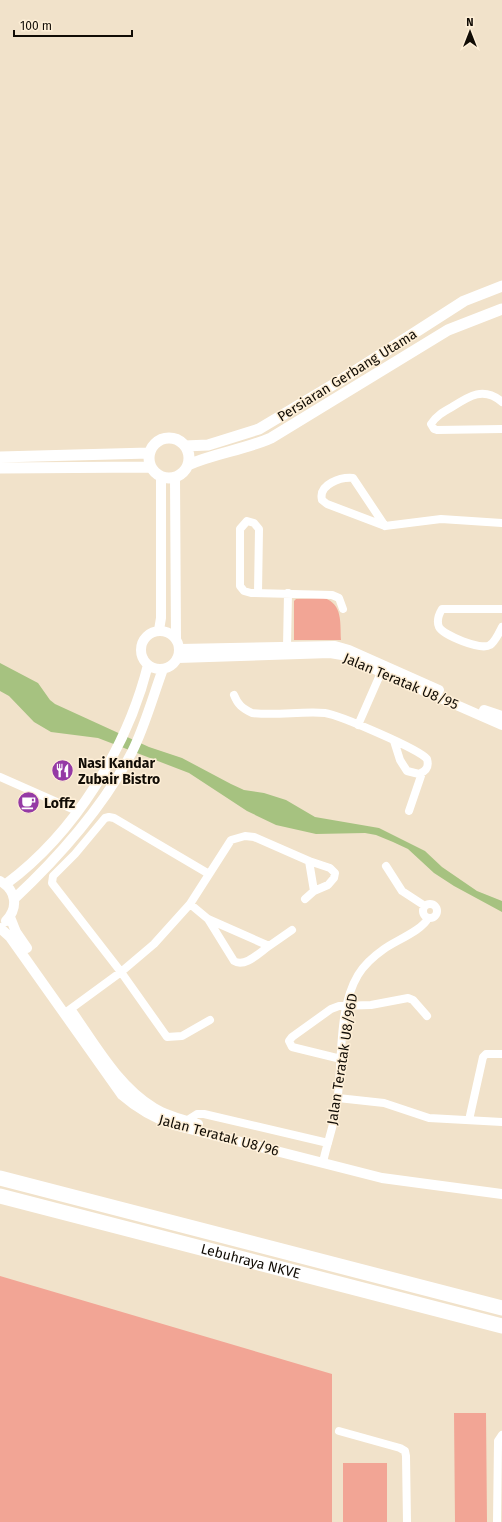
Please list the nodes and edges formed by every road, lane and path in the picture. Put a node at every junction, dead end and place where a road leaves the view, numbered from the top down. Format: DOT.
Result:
graph roads {
  1 [pos="502,286"];
  2 [pos="502,309"];
  3 [pos="502,402"];
  4 [pos="502,429"];
  5 [pos="185,446"];
  6 [pos="149,453"];
  7 [pos="0,457"];
  8 [pos="188,464"];
  9 [pos="150,467"];
  10 [pos="0,468"];
  11 [pos="161,476"];
  12 [pos="175,477"];
  13 [pos="502,522"];
  14 [pos="385,526"];
  15 [pos="258,593"];
  16 [pos="288,593"];
  17 [pos="343,609"];
  18 [pos="502,609"];
  19 [pos="502,627"];
  20 [pos="159,630"];
  21 [pos="176,639"];
  22 [pos="287,646"];
  23 [pos="179,654"];
  24 [pos="148,665"];
  25 [pos="163,669"];
  26 [pos="383,669"];
  27 [pos="234,695"];
  28 [pos="502,716"];
  29 [pos="358,725"];
  30 [pos="502,725"];
  31 [pos="394,741"];
  32 [pos="422,773"];
  33 [pos="0,776"];
  34 [pos="77,811"];
  35 [pos="409,811"];
  36 [pos="309,861"];
  37 [pos="386,866"];
  38 [pos="209,874"];
  39 [pos="3,883"];
  40 [pos="314,891"];
  41 [pos="14,899"];
  42 [pos="305,899"];
  43 [pos="190,904"];
  44 [pos="426,906"];
  45 [pos="10,917"];
  46 [pos="428,918"];
  47 [pos="208,919"];
  48 [pos="0,924"];
  49 [pos="0,928"];
  50 [pos="292,930"];
  51 [pos="269,946"];
  52 [pos="121,972"];
  53 [pos="347,1006"];
  54 [pos="67,1011"];
  55 [pos="427,1016"];
  56 [pos="210,1020"];
  57 [pos="502,1054"];
  58 [pos="342,1059"];
  59 [pos="338,1098"];
  60 [pos="469,1120"];
  61 [pos="186,1121"];
  62 [pos="502,1122"];
  63 [pos="328,1143"];
  64 [pos="324,1159"];
  65 [pos="0,1178"];
  66 [pos="502,1188"];
  67 [pos="502,1194"];
  68 [pos="0,1196"];
  69 [pos="502,1308"];
  70 [pos="502,1326"];
  71 [pos="339,1431"];
  72 [pos="502,1435"];
  73 [pos="407,1522"];
  74 [pos="497,1522"];
  1 -- 5 [label="main road, Persiaran Gerbang Utama"];
  2 -- 8 [label="main road, Persiaran Gerbang Utama"];
  3 -- 4 [label="street"];
  5 -- 6 [label="main road, Persiaran Gerbang Utama"];
  5 -- 8 [label="main road"];
  6 -- 7 [label="main road"];
  6 -- 9 [label="main road"];
  8 -- 12 [label="main road, Persiaran Gerbang Utama"];
  9 -- 10 [label="main road"];
  9 -- 11 [label="main road"];
  11 -- 12 [label="main road"];
  11 -- 20 [label="street"];
  12 -- 21 [label="street"];
  13 -- 14 [label="street"];
  14 -- 14 [label="street"];
  15 -- 15 [label="street"];
  15 -- 16 [label="street"];
  16 -- 17 [label="street"];
  16 -- 22 [label="street"];
  18 -- 19 [label="street"];
  20 -- 21 [label="street"];
  20 -- 24 [label="street"];
  21 -- 23 [label="street"];
  22 -- 23 [label="street, Jalan Teratak U8/95"];
  22 -- 26 [label="street, Jalan Teratak U8/95"];
  23 -- 25 [label="street"];
  23 -- 26 [label="street, Jalan Teratak U8/95"];
  24 -- 25 [label="street"];
  24 -- 34 [label="street"];
  25 -- 41 [label="street"];
  26 -- 28 [label="street, Jalan Teratak U8/95"];
  26 -- 29 [label="street"];
  26 -- 30 [label="street, Jalan Teratak U8/95"];
  27 -- 29 [label="street"];
  29 -- 31 [label="street"];
  31 -- 32 [label="street"];
  31 -- 32 [label="street"];
  32 -- 35 [label="street"];
  33 -- 34 [label="street"];
  34 -- 39 [label="street"];
  36 -- 38 [label="street"];
  36 -- 40 [label="street"];
  36 -- 40 [label="street"];
  37 -- 44 [label="street"];
  38 -- 43 [label="street"];
  38 -- 52 [label="street"];
  39 -- 41 [label="street"];
  40 -- 42 [label="street"];
  41 -- 45 [label="street"];
  43 -- 47 [label="street"];
  43 -- 52 [label="street"];
  44 -- 46 [label="street"];
  44 -- 46 [label="street"];
  45 -- 48 [label="street"];
  45 -- 54 [label="street, Jalan Teratak U8/96"];
  46 -- 53 [label="street, Jalan Teratak U8/96D"];
  47 -- 51 [label="street"];
  47 -- 51 [label="street"];
  49 -- 54 [label="street, Jalan Teratak U8/96"];
  50 -- 51 [label="street"];
  52 -- 54 [label="street"];
  52 -- 56 [label="street"];
  53 -- 55 [label="street"];
  53 -- 58 [label="street, Jalan Teratak U8/96D"];
  53 -- 58 [label="street"];
  54 -- 61 [label="street, Jalan Teratak U8/96"];
  54 -- 64 [label="street, Jalan Teratak U8/96"];
  57 -- 60 [label="street"];
  58 -- 59 [label="street, Jalan Teratak U8/96D"];
  59 -- 60 [label="street"];
  59 -- 63 [label="street, Jalan Teratak U8/96D"];
  60 -- 62 [label="street"];
  61 -- 63 [label="street"];
  61 -- 64 [label="street, Jalan Teratak U8/96"];
  63 -- 64 [label="street, Jalan Teratak U8/96D"];
  64 -- 66 [label="street, Jalan Teratak U8/96"];
  64 -- 67 [label="street, Jalan Teratak U8/96"];
  65 -- 69 [label="highway, Lebuhraya NKVE"];
  68 -- 70 [label="highway, Lebuhraya NKVE"];
  71 -- 73 [label="street"];
  72 -- 74 [label="street"];
}
